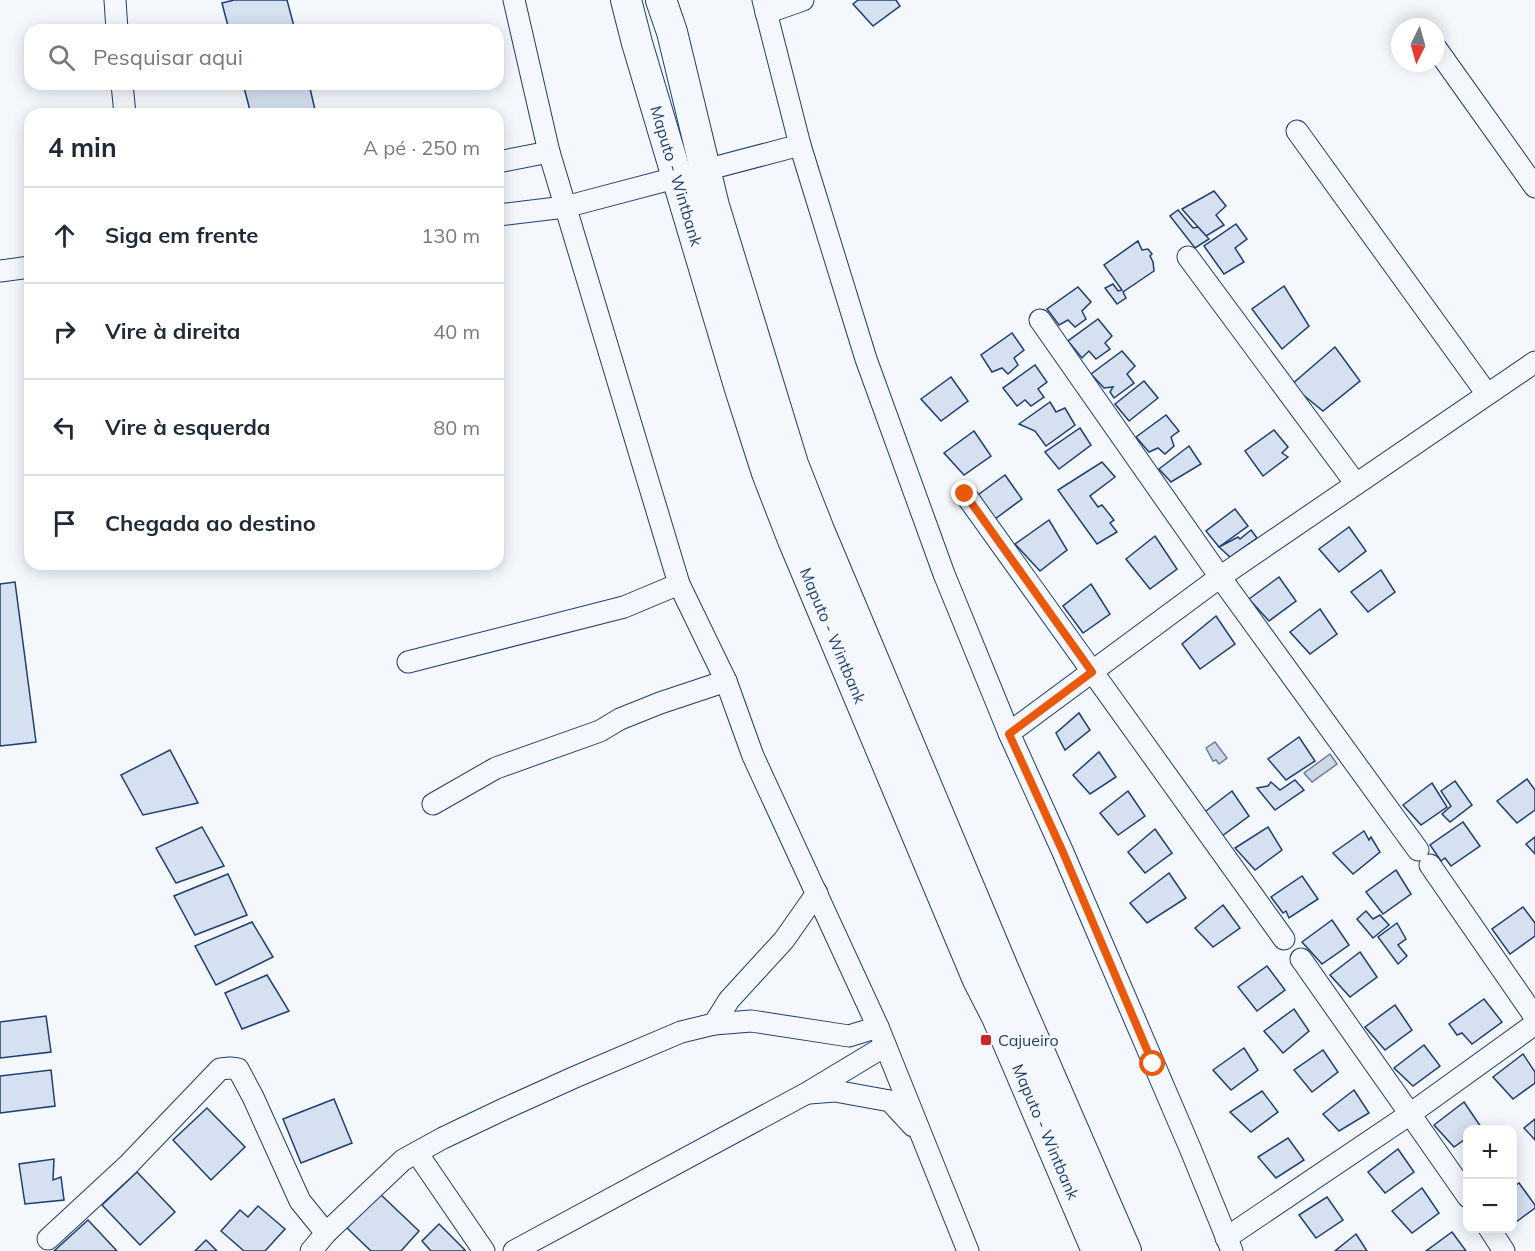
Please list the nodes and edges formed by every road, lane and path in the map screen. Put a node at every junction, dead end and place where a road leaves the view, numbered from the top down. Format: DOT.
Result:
graph roads {
  1 [pos="115,0"];
  2 [pos="514,0"];
  3 [pos="626,0"];
  4 [pos="661,0"];
  5 [pos="803,0"];
  6 [pos="764,6"];
  7 [pos="117,24"];
  8 [pos="1445,61"];
  9 [pos="123,90"];
  10 [pos="124,108"];
  11 [pos="1297,131"];
  12 [pos="800,145"];
  13 [pos="549,152"];
  14 [pos="504,161"];
  15 [pos="691,174"];
  16 [pos="1535,187"];
  17 [pos="565,207"];
  18 [pos="504,214"];
  19 [pos="1188,257"];
  20 [pos="24,268"];
  21 [pos="0,271"];
  22 [pos="1040,320"];
  23 [pos="1535,362"];
  24 [pos="1487,394"];
  25 [pos="1356,484"];
  26 [pos="965,494"];
  27 [pos="1220,577"];
  28 [pos="679,584"];
  29 [pos="408,662"];
  30 [pos="1092,672"];
  31 [pos="726,681"];
  32 [pos="1009,734"];
  33 [pos="433,804"];
  34 [pos="817,893"];
  35 [pos="1284,939"];
  36 [pos="1301,959"];
  37 [pos="1535,1017"];
  38 [pos="714,1024"];
  39 [pos="1535,1024"];
  40 [pos="881,1036"];
  41 [pos="807,1093"];
  42 [pos="1410,1114"];
  43 [pos="922,1135"];
  44 [pos="417,1153"];
  45 [pos="1463,1191"];
  46 [pos="326,1233"];
  47 [pos="1492,1233"];
  48 [pos="48,1239"];
  49 [pos="1229,1244"];
  50 [pos="311,1251"];
  51 [pos="484,1251"];
  52 [pos="514,1251"];
  53 [pos="968,1251"];
  54 [pos="1097,1251"];
  55 [pos="1126,1251"];
  56 [pos="1504,1251"];
  1 -- 7 [label="street"];
  2 -- 13 [label="street"];
  3 -- 15 [label="highway, Maputo - Wintbank"];
  4 -- 15 [label="highway, Maputo - Wintbank"];
  5 -- 6 [label="street"];
  6 -- 12 [label="street"];
  8 -- 16 [label="street"];
  9 -- 10 [label="street"];
  11 -- 24 [label="street"];
  12 -- 15 [label="street"];
  12 -- 32 [label="street"];
  13 -- 14 [label="street"];
  13 -- 17 [label="street"];
  15 -- 17 [label="street"];
  15 -- 54 [label="highway, Maputo - Wintbank"];
  15 -- 55 [label="highway, Maputo - Wintbank"];
  17 -- 18 [label="street"];
  17 -- 28 [label="street"];
  19 -- 25 [label="street"];
  20 -- 21 [label="street"];
  22 -- 27 [label="street"];
  23 -- 24 [label="street"];
  24 -- 25 [label="street"];
  25 -- 27 [label="street"];
  26 -- 30 [label="street"];
  27 -- 30 [label="street"];
  27 -- 37 [label="street"];
  28 -- 29 [label="street"];
  28 -- 31 [label="street"];
  30 -- 32 [label="street"];
  30 -- 35 [label="street"];
  31 -- 33 [label="street"];
  31 -- 34 [label="street"];
  32 -- 49 [label="street"];
  34 -- 38 [label="street"];
  34 -- 40 [label="street"];
  36 -- 42 [label="street"];
  38 -- 40 [label="street"];
  38 -- 44 [label="street"];
  39 -- 42 [label="street"];
  40 -- 41 [label="street"];
  40 -- 43 [label="street"];
  41 -- 43 [label="street"];
  41 -- 52 [label="street"];
  42 -- 45 [label="street"];
  42 -- 49 [label="street"];
  43 -- 53 [label="street"];
  44 -- 46 [label="street"];
  44 -- 51 [label="street"];
  46 -- 48 [label="street"];
  46 -- 50 [label="street"];
  47 -- 56 [label="street"];
}
